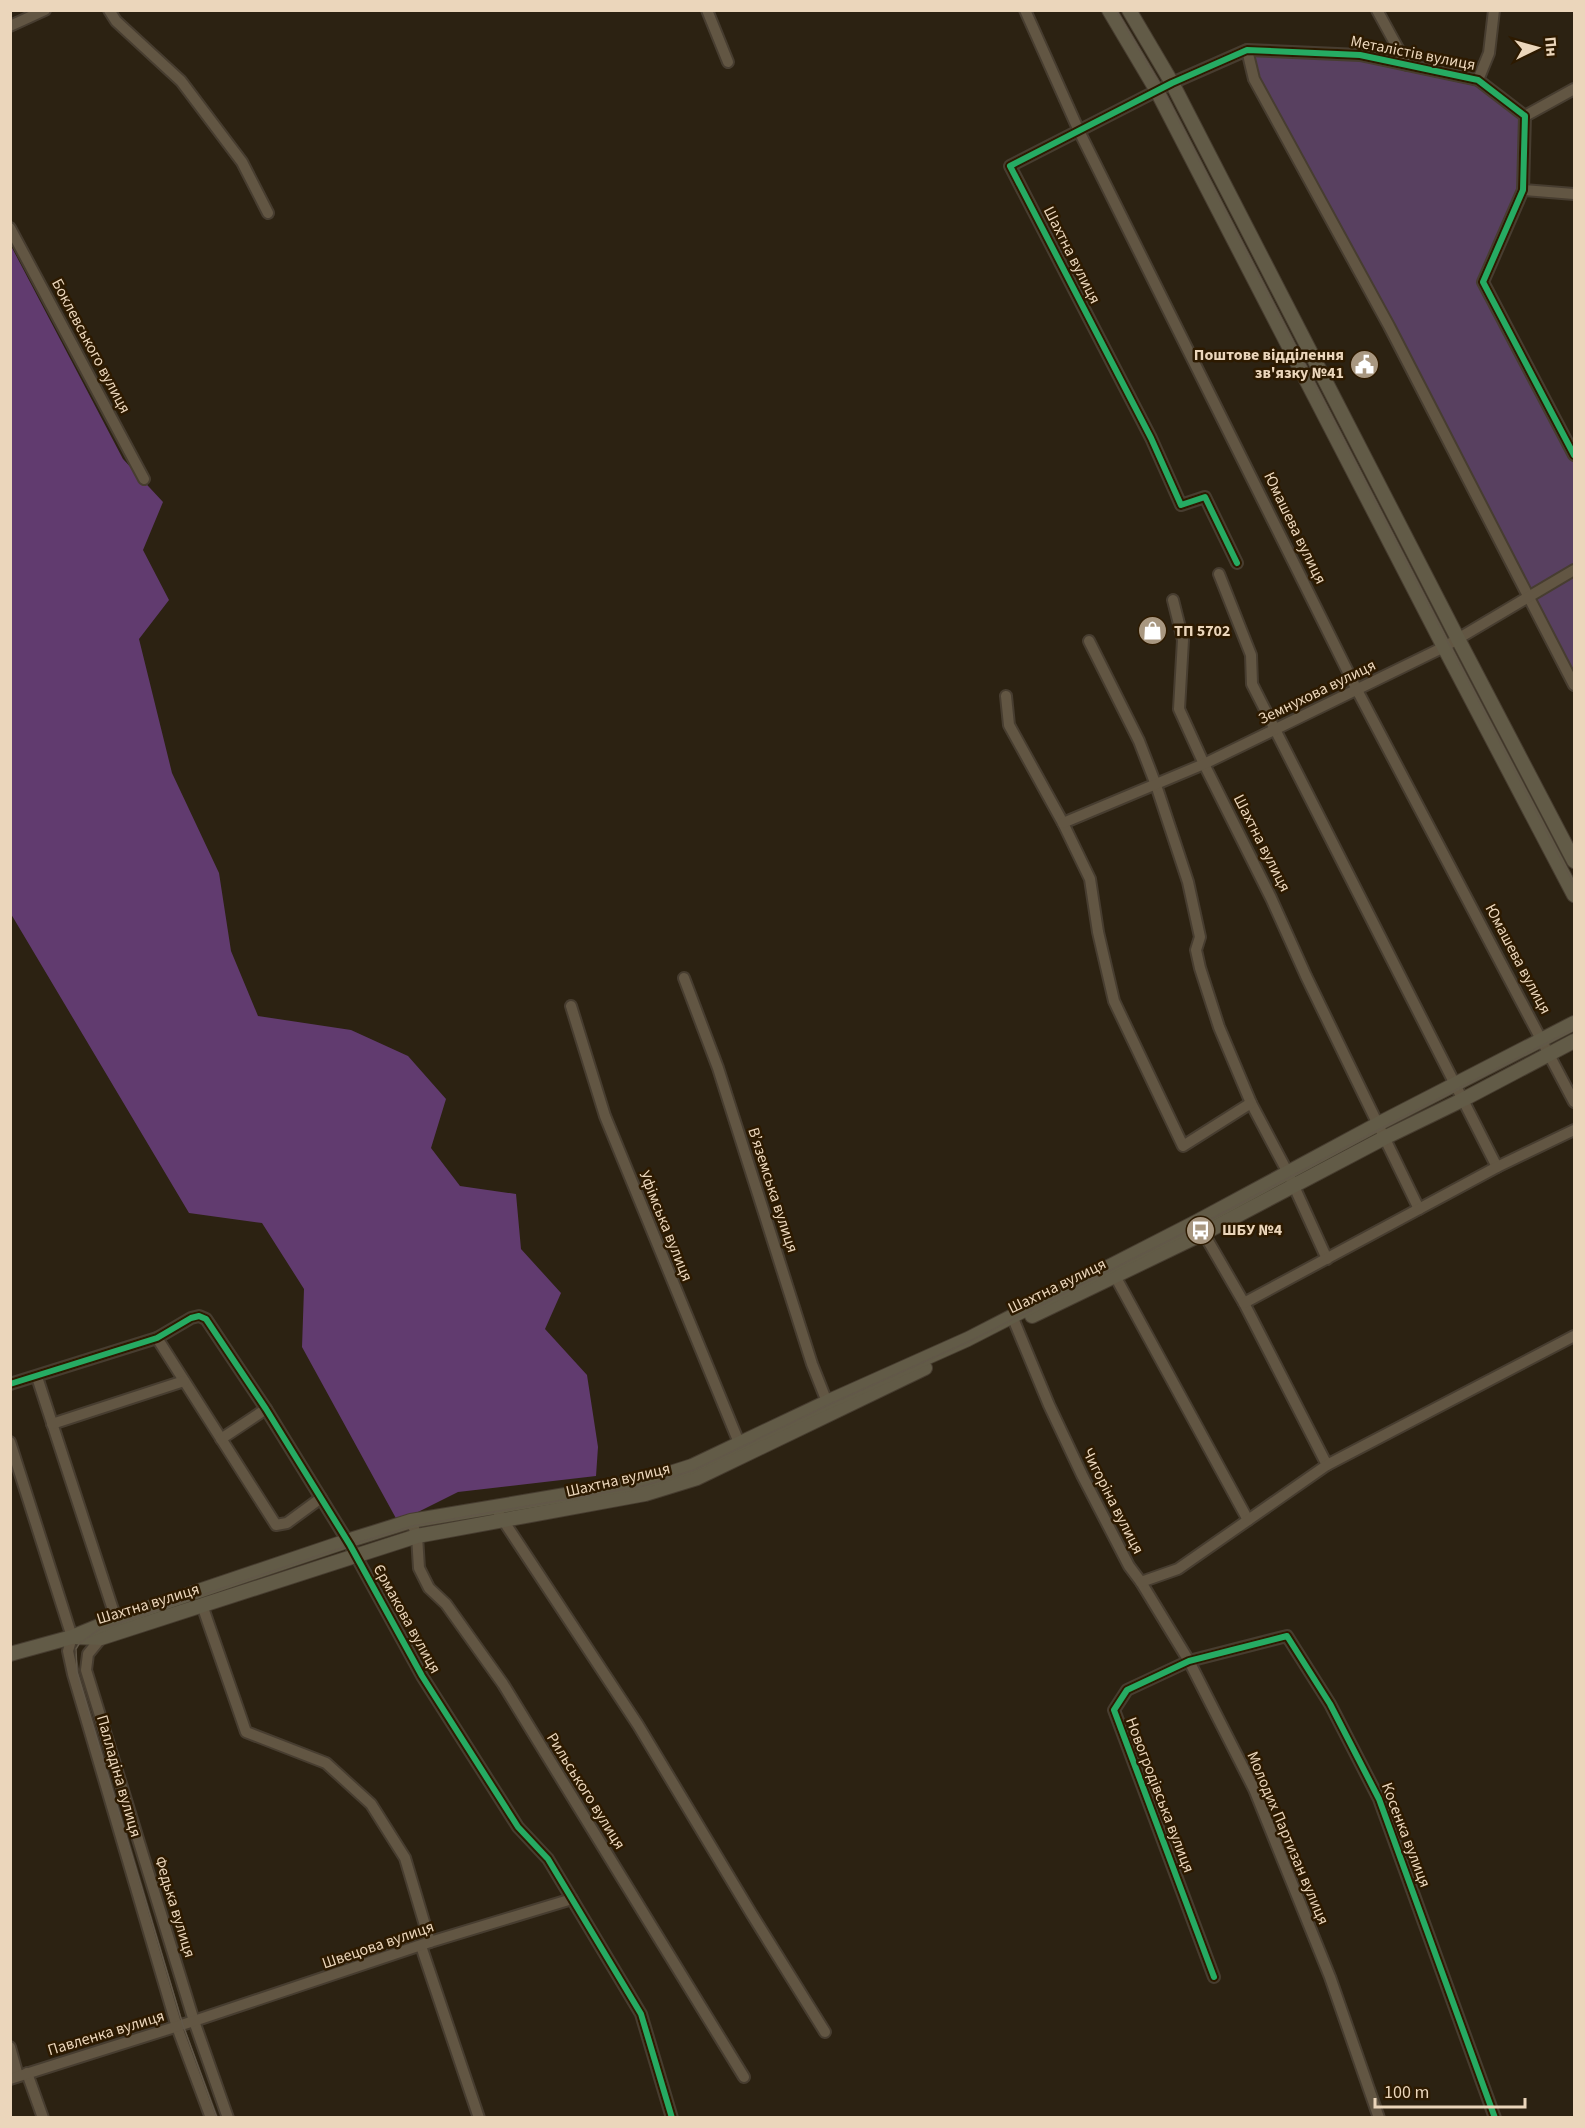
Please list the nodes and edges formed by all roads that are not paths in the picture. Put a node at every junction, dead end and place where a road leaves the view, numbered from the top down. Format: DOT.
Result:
graph roads {
  1 [pos="45,10"];
  2 [pos="110,10"];
  3 [pos="707,10"];
  4 [pos="1025,10"];
  5 [pos="1109,10"];
  6 [pos="1129,10"];
  7 [pos="1377,10"];
  8 [pos="1494,10"];
  9 [pos="10,26"];
  10 [pos="1247,50"];
  11 [pos="728,62"];
  12 [pos="1407,65"];
  13 [pos="1479,80"];
  14 [pos="1172,83"];
  15 [pos="1575,89"];
  16 [pos="1157,91"];
  17 [pos="1525,116"];
  18 [pos="1079,131"];
  19 [pos="1523,190"];
  20 [pos="1575,194"];
  21 [pos="268,213"];
  22 [pos="10,228"];
  23 [pos="1575,455"];
  24 [pos="144,478"];
  25 [pos="1237,563"];
  26 [pos="1575,570"];
  27 [pos="1219,574"];
  28 [pos="1528,596"];
  29 [pos="1173,600"];
  30 [pos="1458,639"];
  31 [pos="1089,641"];
  32 [pos="1444,647"];
  33 [pos="1575,685"];
  34 [pos="1357,690"];
  35 [pos="1006,696"];
  36 [pos="1275,729"];
  37 [pos="1204,764"];
  38 [pos="1156,785"];
  39 [pos="1063,823"];
  40 [pos="1575,861"];
  41 [pos="1575,895"];
  42 [pos="684,978"];
  43 [pos="571,1006"];
  44 [pos="1575,1023"];
  45 [pos="1543,1040"];
  46 [pos="1575,1041"];
  47 [pos="1550,1053"];
  48 [pos="1456,1083"];
  49 [pos="1464,1100"];
  50 [pos="1575,1102"];
  51 [pos="1251,1103"];
  52 [pos="1378,1124"];
  53 [pos="1575,1130"];
  54 [pos="1384,1138"];
  55 [pos="1497,1167"];
  56 [pos="1288,1173"];
  57 [pos="1294,1186"];
  58 [pos="1419,1209"];
  59 [pos="1200,1228"];
  60 [pos="1327,1259"];
  61 [pos="1115,1276"];
  62 [pos="1244,1303"];
  63 [pos="1014,1320"];
  64 [pos="1575,1336"];
  65 [pos="157,1338"];
  66 [pos="37,1377"];
  67 [pos="184,1381"];
  68 [pos="10,1384"];
  69 [pos="829,1406"];
  70 [pos="266,1409"];
  71 [pos="52,1424"];
  72 [pos="221,1439"];
  73 [pos="10,1442"];
  74 [pos="742,1449"];
  75 [pos="1327,1465"];
  76 [pos="321,1498"];
  77 [pos="494,1506"];
  78 [pos="503,1520"];
  79 [pos="1248,1520"];
  80 [pos="411,1521"];
  81 [pos="417,1536"];
  82 [pos="347,1540"];
  83 [pos="356,1555"];
  84 [pos="1141,1582"];
  85 [pos="202,1605"];
  86 [pos="116,1619"];
  87 [pos="72,1636"];
  88 [pos="101,1638"];
  89 [pos="10,1654"];
  90 [pos="88,1654"];
  91 [pos="1189,1661"];
  92 [pos="572,1899"];
  93 [pos="426,1944"];
  94 [pos="1214,1977"];
  95 [pos="194,2022"];
  96 [pos="177,2027"];
  97 [pos="825,2032"];
  98 [pos="10,2047"];
  99 [pos="18,2076"];
  100 [pos="744,2077"];
  101 [pos="43,2118"];
  102 [pos="211,2118"];
  103 [pos="228,2118"];
  104 [pos="479,2118"];
  105 [pos="672,2118"];
  106 [pos="1379,2118"];
  107 [pos="1495,2118"];
  1 -- 9 [label="street"];
  2 -- 21 [label="street"];
  3 -- 11 [label="street"];
  4 -- 18 [label="street, Юмашева вулиця"];
  5 -- 16 [label="main road"];
  6 -- 14 [label="main road"];
  7 -- 12 [label="street"];
  8 -- 13 [label="street"];
  10 -- 12 [label="street, Металістів вулиця"];
  10 -- 14 [label="street, Шахтна вулиця"];
  10 -- 28 [label="street"];
  12 -- 13 [label="street, Металістів вулиця"];
  13 -- 17 [label="street, Металістів вулиця"];
  14 -- 16 [label="street, Шахтна вулиця"];
  14 -- 30 [label="main road"];
  15 -- 17 [label="street"];
  16 -- 18 [label="street, Шахтна вулиця"];
  16 -- 32 [label="main road"];
  17 -- 19 [label="street"];
  18 -- 25 [label="street, Шахтна вулиця"];
  18 -- 34 [label="street, Юмашева вулиця"];
  19 -- 20 [label="street"];
  19 -- 23 [label="street"];
  22 -- 24 [label="street, Боклевського вулиця"];
  26 -- 28 [label="street, Земнухова вулиця"];
  27 -- 36 [label="street"];
  28 -- 30 [label="street, Земнухова вулиця"];
  28 -- 33 [label="street"];
  29 -- 37 [label="street, Шахтна вулиця"];
  30 -- 32 [label="street, Земнухова вулиця"];
  30 -- 40 [label="main road"];
  31 -- 38 [label="street"];
  32 -- 34 [label="street, Земнухова вулиця"];
  32 -- 41 [label="main road"];
  34 -- 36 [label="street, Земнухова вулиця"];
  34 -- 45 [label="street, Юмашева вулиця"];
  35 -- 39 [label="street"];
  36 -- 37 [label="street, Земнухова вулиця"];
  36 -- 48 [label="street"];
  37 -- 38 [label="street, Земнухова вулиця"];
  37 -- 52 [label="street, Шахтна вулиця"];
  38 -- 39 [label="street, Земнухова вулиця"];
  38 -- 51 [label="street"];
  39 -- 51 [label="street"];
  42 -- 69 [label="street, В’яземська вулиця"];
  43 -- 74 [label="street, Уфімська вулиця"];
  44 -- 45 [label="main road, Шахтна вулиця"];
  45 -- 47 [label="street, Юмашева вулиця"];
  45 -- 48 [label="main road, Шахтна вулиця"];
  46 -- 47 [label="main road, Шахтна вулиця"];
  47 -- 49 [label="main road, Шахтна вулиця"];
  47 -- 50 [label="street, Юмашева вулиця"];
  48 -- 49 [label="street"];
  48 -- 52 [label="main road, Шахтна вулиця"];
  49 -- 54 [label="main road, Шахтна вулиця"];
  49 -- 55 [label="street"];
  51 -- 56 [label="street"];
  52 -- 54 [label="street, Шахтна вулиця"];
  52 -- 56 [label="main road, Шахтна вулиця"];
  53 -- 55 [label="street"];
  54 -- 57 [label="main road, Шахтна вулиця"];
  54 -- 58 [label="street, Шахтна вулиця"];
  55 -- 58 [label="street"];
  56 -- 57 [label="street"];
  56 -- 59 [label="main road, Шахтна вулиця"];
  57 -- 59 [label="main road, Шахтна вулиця"];
  57 -- 60 [label="street"];
  58 -- 60 [label="street"];
  59 -- 61 [label="main road, Шахтна вулиця"];
  59 -- 62 [label="street"];
  59 -- 63 [label="main road, Шахтна вулиця"];
  60 -- 62 [label="street"];
  61 -- 63 [label="main road, Шахтна вулиця"];
  61 -- 79 [label="street"];
  62 -- 75 [label="street"];
  63 -- 69 [label="main road, Шахтна вулиця"];
  63 -- 84 [label="street, Чигоріна вулиця"];
  64 -- 75 [label="street"];
  65 -- 66 [label="street, Єрмакова вулиця"];
  65 -- 67 [label="street"];
  65 -- 70 [label="street, Єрмакова вулиця"];
  66 -- 68 [label="street, Єрмакова вулиця"];
  66 -- 71 [label="street"];
  67 -- 71 [label="street"];
  67 -- 72 [label="street"];
  69 -- 74 [label="main road, Шахтна вулиця"];
  70 -- 72 [label="street"];
  70 -- 76 [label="street, Єрмакова вулиця"];
  71 -- 86 [label="street"];
  72 -- 76 [label="street"];
  73 -- 87 [label="street, Палладіна вулиця"];
  74 -- 77 [label="main road, Шахтна вулиця"];
  74 -- 78 [label="main road, Шахтна вулиця"];
  75 -- 79 [label="street"];
  76 -- 82 [label="street, Єрмакова вулиця"];
  77 -- 78 [label="street"];
  77 -- 80 [label="main road, Шахтна вулиця"];
  78 -- 81 [label="main road, Шахтна вулиця"];
  78 -- 97 [label="street"];
  79 -- 84 [label="street"];
  80 -- 81 [label="street, Рильського вулиця"];
  80 -- 82 [label="main road, Шахтна вулиця"];
  81 -- 83 [label="main road, Шахтна вулиця"];
  81 -- 100 [label="street, Рильського вулиця"];
  82 -- 83 [label="street, Єрмакова вулиця"];
  82 -- 86 [label="main road, Шахтна вулиця"];
  83 -- 85 [label="main road, Шахтна вулиця"];
  83 -- 92 [label="street, Єрмакова вулиця"];
  84 -- 91 [label="street, Молодих Партизан вулиця"];
  85 -- 88 [label="main road, Шахтна вулиця"];
  85 -- 93 [label="street"];
  86 -- 87 [label="main road, Шахтна вулиця"];
  87 -- 88 [label="main road, Шахтна вулиця"];
  87 -- 89 [label="main road, Шахтна вулиця"];
  87 -- 90 [label="street"];
  87 -- 96 [label="street, Палладіна вулиця"];
  88 -- 90 [label="street"];
  90 -- 95 [label="street, Федька вулиця"];
  91 -- 94 [label="street, Новогродівська вулиця"];
  91 -- 106 [label="street, Молодих Партизан вулиця"];
  91 -- 107 [label="street, Косенка вулиця"];
  92 -- 93 [label="street, Швецова вулиця"];
  92 -- 105 [label="street, Єрмакова вулиця"];
  93 -- 95 [label="street, Швецова вулиця"];
  93 -- 104 [label="street"];
  95 -- 96 [label="street, Павленка вулиця"];
  95 -- 103 [label="street, Федька вулиця"];
  96 -- 99 [label="street, Павленка вулиця"];
  96 -- 102 [label="street, Палладіна вулиця"];
  98 -- 99 [label="street"];
  99 -- 101 [label="street"];
}
